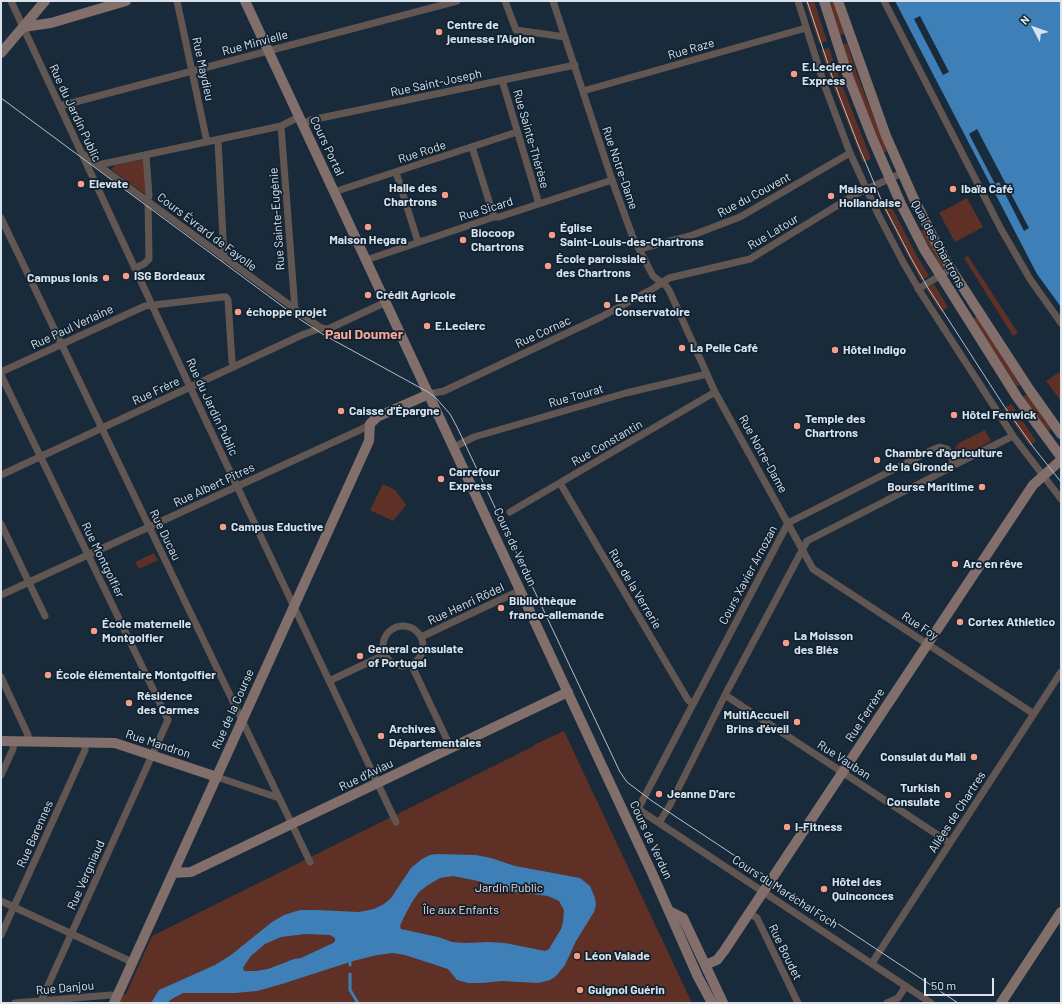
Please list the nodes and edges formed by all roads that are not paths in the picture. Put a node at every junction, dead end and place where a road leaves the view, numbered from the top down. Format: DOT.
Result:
graph roads {
  1 [pos="10,1"];
  2 [pos="45,1"];
  3 [pos="126,1"];
  4 [pos="177,1"];
  5 [pos="245,1"];
  6 [pos="457,1"];
  7 [pos="505,1"];
  8 [pos="553,1"];
  9 [pos="798,1"];
  10 [pos="824,1"];
  11 [pos="838,1"];
  12 [pos="884,1"];
  13 [pos="23,27"];
  14 [pos="806,28"];
  15 [pos="565,37"];
  16 [pos="268,51"];
  17 [pos="1,53"];
  18 [pos="575,65"];
  19 [pos="192,71"];
  20 [pos="502,80"];
  21 [pos="583,91"];
  22 [pos="60,106"];
  23 [pos="301,120"];
  24 [pos="281,126"];
  25 [pos="517,132"];
  26 [pos="218,140"];
  27 [pos="207,142"];
  28 [pos="472,147"];
  29 [pos="82,153"];
  30 [pos="850,153"];
  31 [pos="146,155"];
  32 [pos="98,165"];
  33 [pos="396,172"];
  34 [pos="902,173"];
  35 [pos="890,178"];
  36 [pos="612,180"];
  37 [pos="867,190"];
  38 [pos="334,192"];
  39 [pos="148,201"];
  40 [pos="538,204"];
  41 [pos="494,217"];
  42 [pos="1,218"];
  43 [pos="418,242"];
  44 [pos="639,249"];
  45 [pos="224,258"];
  46 [pos="366,260"];
  47 [pos="135,268"];
  48 [pos="951,269"];
  49 [pos="940,276"];
  50 [pos="662,283"];
  51 [pos="918,289"];
  52 [pos="386,302"];
  53 [pos="152,305"];
  54 [pos="295,310"];
  55 [pos="1061,323"];
  56 [pos="321,328"];
  57 [pos="61,344"];
  58 [pos="234,367"];
  59 [pos="1,374"];
  60 [pos="707,374"];
  61 [pos="190,387"];
  62 [pos="715,392"];
  63 [pos="429,394"];
  64 [pos="370,424"];
  65 [pos="102,428"];
  66 [pos="1061,434"];
  67 [pos="1013,436"];
  68 [pos="454,446"];
  69 [pos="40,457"];
  70 [pos="1061,457"];
  71 [pos="1061,460"];
  72 [pos="952,464"];
  73 [pos="1,475"];
  74 [pos="1042,475"];
  75 [pos="560,483"];
  76 [pos="237,486"];
  77 [pos="1061,499"];
  78 [pos="510,512"];
  79 [pos="788,523"];
  80 [pos="1,524"];
  81 [pos="149,527"];
  82 [pos="802,549"];
  83 [pos="88,555"];
  84 [pos="29,582"];
  85 [pos="521,590"];
  86 [pos="1,595"];
  87 [pos="294,606"];
  88 [pos="45,616"];
  89 [pos="421,637"];
  90 [pos="928,644"];
  91 [pos="384,655"];
  92 [pos="411,664"];
  93 [pos="1061,672"];
  94 [pos="1,677"];
  95 [pos="329,681"];
  96 [pos="568,692"];
  97 [pos="725,695"];
  98 [pos="693,704"];
  99 [pos="1034,714"];
  100 [pos="242,721"];
  101 [pos="1,741"];
  102 [pos="14,741"];
  103 [pos="29,741"];
  104 [pos="85,742"];
  105 [pos="451,748"];
  106 [pos="153,755"];
  107 [pos="842,773"];
  108 [pos="1,775"];
  109 [pos="217,777"];
  110 [pos="378,783"];
  111 [pos="279,798"];
  112 [pos="638,809"];
  113 [pos="625,815"];
  114 [pos="396,822"];
  115 [pos="659,823"];
  116 [pos="292,824"];
  117 [pos="950,843"];
  118 [pos="310,862"];
  119 [pos="173,874"];
  120 [pos="764,892"];
  121 [pos="1,901"];
  122 [pos="14,907"];
  123 [pos="669,911"];
  124 [pos="1061,912"];
  125 [pos="749,913"];
  126 [pos="71,934"];
  127 [pos="1,935"];
  128 [pos="681,940"];
  129 [pos="132,962"];
  130 [pos="872,963"];
  131 [pos="705,965"];
  132 [pos="906,986"];
  133 [pos="115,1000"];
  134 [pos="40,1002"];
  135 [pos="15,1003"];
  136 [pos="712,1003"];
  137 [pos="722,1003"];
  138 [pos="798,1003"];
  139 [pos="887,1003"];
  140 [pos="931,1003"];
  141 [pos="1000,1003"];
  1 -- 13 [label="street, Rue du Jardin Public"];
  2 -- 13 [label="main road"];
  3 -- 13 [label="main road"];
  4 -- 19 [label="street, Rue Maydieu"];
  5 -- 16 [label="main road, Cours Portal"];
  6 -- 16 [label="street, Rue Minvielle"];
  7 -- 15 [label="street"];
  8 -- 15 [label="street, Rue Notre-Dame"];
  9 -- 14 [label="street"];
  10 -- 35 [label="main road, Quai des Chartrons"];
  11 -- 34 [label="main road, Quai des Chartrons"];
  12 -- 55 [label="street"];
  13 -- 17 [label="main road"];
  13 -- 22 [label="street, Rue du Jardin Public"];
  14 -- 21 [label="street, Rue Raze"];
  14 -- 30 [label="street"];
  15 -- 18 [label="street, Rue Notre-Dame"];
  16 -- 19 [label="street, Rue Minvielle"];
  16 -- 23 [label="main road, Cours Portal"];
  18 -- 20 [label="street, Rue Saint-Joseph"];
  18 -- 21 [label="street, Rue Notre-Dame"];
  19 -- 22 [label="street, Rue Minvielle"];
  19 -- 27 [label="street, Rue Maydieu"];
  20 -- 23 [label="street, Rue Saint-Joseph"];
  20 -- 25 [label="street, Rue Sainte-Thérèse"];
  21 -- 36 [label="street, Rue Notre-Dame"];
  22 -- 29 [label="street, Rue du Jardin Public"];
  23 -- 24 [label="street, Rue Saint-Joseph"];
  23 -- 38 [label="main road, Cours Portal"];
  24 -- 26 [label="street, Rue Saint-Joseph"];
  24 -- 54 [label="street, Rue Sainte-Eugénie"];
  25 -- 28 [label="street, Rue Rode"];
  25 -- 40 [label="street, Rue Sainte-Thérèse"];
  26 -- 27 [label="street, Rue Saint-Joseph"];
  26 -- 45 [label="street"];
  27 -- 31 [label="street, Rue Saint-Joseph"];
  28 -- 33 [label="street, Rue Rode"];
  28 -- 41 [label="street"];
  29 -- 32 [label="street, Cours Évrard de Fayolle"];
  29 -- 47 [label="street, Rue du Jardin Public"];
  30 -- 37 [label="street"];
  30 -- 44 [label="street, Rue du Couvent"];
  31 -- 32 [label="street, Rue Saint-Joseph"];
  31 -- 39 [label="street"];
  32 -- 39 [label="street, Cours Évrard de Fayolle"];
  33 -- 38 [label="street, Rue Rode"];
  33 -- 43 [label="street"];
  34 -- 35 [label="street, Rue Latour"];
  34 -- 48 [label="main road, Quai des Chartrons"];
  35 -- 37 [label="street, Rue Latour"];
  35 -- 49 [label="main road, Quai des Chartrons"];
  36 -- 40 [label="street, Rue Sicard"];
  36 -- 44 [label="street, Rue Notre-Dame"];
  37 -- 50 [label="street, Rue Latour"];
  37 -- 51 [label="street"];
  38 -- 46 [label="main road, Cours Portal"];
  39 -- 45 [label="street, Cours Évrard de Fayolle"];
  39 -- 47 [label="street"];
  40 -- 41 [label="street, Rue Sicard"];
  41 -- 43 [label="street, Rue Sicard"];
  42 -- 57 [label="street, Rue Ducau"];
  43 -- 46 [label="street, Rue Sicard"];
  44 -- 50 [label="street, Rue Notre-Dame"];
  45 -- 54 [label="street, Cours Évrard de Fayolle"];
  46 -- 52 [label="main road, Cours Portal"];
  47 -- 53 [label="street, Rue du Jardin Public"];
  48 -- 49 [label="street"];
  48 -- 66 [label="main road, Quai des Chartrons"];
  49 -- 51 [label="street"];
  49 -- 70 [label="main road, Quai des Chartrons"];
  50 -- 60 [label="street, Rue Notre-Dame"];
  50 -- 63 [label="street, Rue Cornac"];
  51 -- 67 [label="street"];
  52 -- 56 [label="street, Rue Frère"];
  52 -- 63 [label="main road, Cours de Verdun"];
  53 -- 57 [label="street, Rue Paul Verlaine"];
  53 -- 58 [label="street, Rue Paul Verlaine"];
  53 -- 61 [label="street, Rue du Jardin Public"];
  54 -- 56 [label="street, Cours Évrard de Fayolle"];
  56 -- 58 [label="street, Rue Frère"];
  57 -- 59 [label="street, Rue Paul Verlaine"];
  57 -- 65 [label="street, Rue Ducau"];
  58 -- 61 [label="street, Rue Frère"];
  59 -- 69 [label="street, Rue Montgolfier"];
  60 -- 62 [label="street, Rue Notre-Dame"];
  60 -- 68 [label="street, Rue Tourat"];
  61 -- 65 [label="street, Rue Frère"];
  61 -- 76 [label="street, Rue du Jardin Public"];
  62 -- 75 [label="street, Rue Constantin"];
  62 -- 79 [label="street, Rue Notre-Dame"];
  63 -- 64 [label="main road"];
  63 -- 68 [label="main road, Cours de Verdun"];
  64 -- 76 [label="street, Rue Albert Pitres"];
  64 -- 87 [label="main road, Rue de la Course"];
  65 -- 69 [label="street, Rue Frère"];
  65 -- 81 [label="street, Rue Ducau"];
  67 -- 72 [label="street"];
  67 -- 74 [label="street"];
  68 -- 85 [label="main road, Cours de Verdun"];
  69 -- 73 [label="street, Rue Frère"];
  69 -- 83 [label="street, Rue Montgolfier"];
  71 -- 74 [label="main road, Rue Ferrère"];
  72 -- 79 [label="street, Cours Xavier Arnozan"];
  72 -- 82 [label="street"];
  74 -- 77 [label="street"];
  74 -- 90 [label="main road, Rue Ferrère"];
  75 -- 78 [label="street, Rue Constantin"];
  75 -- 98 [label="street, Rue de la Verrerie"];
  76 -- 81 [label="street, Rue Albert Pitres"];
  76 -- 87 [label="street, Rue du Jardin Public"];
  79 -- 82 [label="street, Rue Notre-Dame"];
  79 -- 98 [label="street, Cours Xavier Arnozan"];
  80 -- 84 [label="street"];
  81 -- 83 [label="street, Rue Albert Pitres"];
  81 -- 100 [label="street, Rue Ducau"];
  82 -- 90 [label="street, Rue Foy"];
  82 -- 97 [label="street"];
  83 -- 84 [label="street, Rue Albert Pitres"];
  83 -- 106 [label="street, Rue Montgolfier"];
  84 -- 86 [label="street, Rue Albert Pitres"];
  84 -- 88 [label="street"];
  85 -- 89 [label="street, Rue Henri Rödel"];
  85 -- 96 [label="main road, Cours de Verdun"];
  87 -- 95 [label="street, Rue du Jardin Public"];
  87 -- 100 [label="main road, Rue de la Course"];
  89 -- 91 [label="street"];
  89 -- 92 [label="street"];
  90 -- 99 [label="street, Rue Foy"];
  90 -- 107 [label="main road, Rue Ferrère"];
  91 -- 92 [label="street"];
  91 -- 95 [label="street"];
  92 -- 105 [label="street"];
  93 -- 99 [label="street, Allées de Chartres"];
  94 -- 103 [label="street"];
  95 -- 110 [label="street, Rue du Jardin Public"];
  96 -- 105 [label="main road, Rue d'Aviau"];
  96 -- 113 [label="main road, Cours de Verdun"];
  97 -- 107 [label="street, Rue Vauban"];
  97 -- 115 [label="street"];
  98 -- 112 [label="street, Cours Xavier Arnozan"];
  99 -- 117 [label="street, Allées de Chartres"];
  100 -- 109 [label="main road, Rue de la Course"];
  100 -- 111 [label="street, Rue Ducau"];
  101 -- 102 [label="main road, Rue Mandron"];
  102 -- 103 [label="main road, Rue Mandron"];
  102 -- 108 [label="street"];
  103 -- 104 [label="main road, Rue Mandron"];
  104 -- 106 [label="main road, Rue Mandron"];
  104 -- 122 [label="street, Rue Barennes"];
  105 -- 110 [label="main road, Rue d'Aviau"];
  106 -- 109 [label="main road, Rue Mandron"];
  106 -- 126 [label="street, Rue Vergniaud"];
  107 -- 117 [label="street, Rue Vauban"];
  107 -- 120 [label="main road, Rue Ferrère"];
  109 -- 111 [label="street, Rue Mandron"];
  109 -- 119 [label="main road, Rue de la Course"];
  110 -- 114 [label="street, Rue du Jardin Public"];
  110 -- 116 [label="main road, Rue d'Aviau"];
  111 -- 116 [label="street, Rue Ducau"];
  112 -- 113 [label="street"];
  112 -- 115 [label="street, Cours du Maréchal Foch"];
  113 -- 123 [label="main road, Cours de Verdun"];
  115 -- 120 [label="street, Cours du Maréchal Foch"];
  116 -- 118 [label="street, Rue Ducau"];
  116 -- 119 [label="main road, Rue d'Aviau"];
  117 -- 130 [label="street, Allées de Chartres"];
  119 -- 129 [label="main road, Rue de la Course"];
  120 -- 125 [label="main road, Rue Ferrère"];
  120 -- 130 [label="street, Cours du Maréchal Foch"];
  121 -- 122 [label="street"];
  122 -- 126 [label="street"];
  122 -- 127 [label="street, Rue Barennes"];
  123 -- 128 [label="main road, Cours de Verdun"];
  123 -- 131 [label="main road"];
  124 -- 141 [label="main road"];
  125 -- 131 [label="main road, Rue Ferrère"];
  125 -- 138 [label="street, Rue Boudet"];
  126 -- 129 [label="street"];
  126 -- 134 [label="street, Rue Vergniaud"];
  128 -- 131 [label="main road"];
  128 -- 136 [label="main road, Cours de Verdun"];
  129 -- 133 [label="main road, Rue de la Course"];
  130 -- 132 [label="street, Cours du Maréchal Foch"];
  131 -- 137 [label="main road"];
  132 -- 139 [label="street"];
  132 -- 140 [label="street, Cours du Maréchal Foch"];
  133 -- 134 [label="street, Rue Danjou"];
  134 -- 135 [label="street, Rue Danjou"];
}
